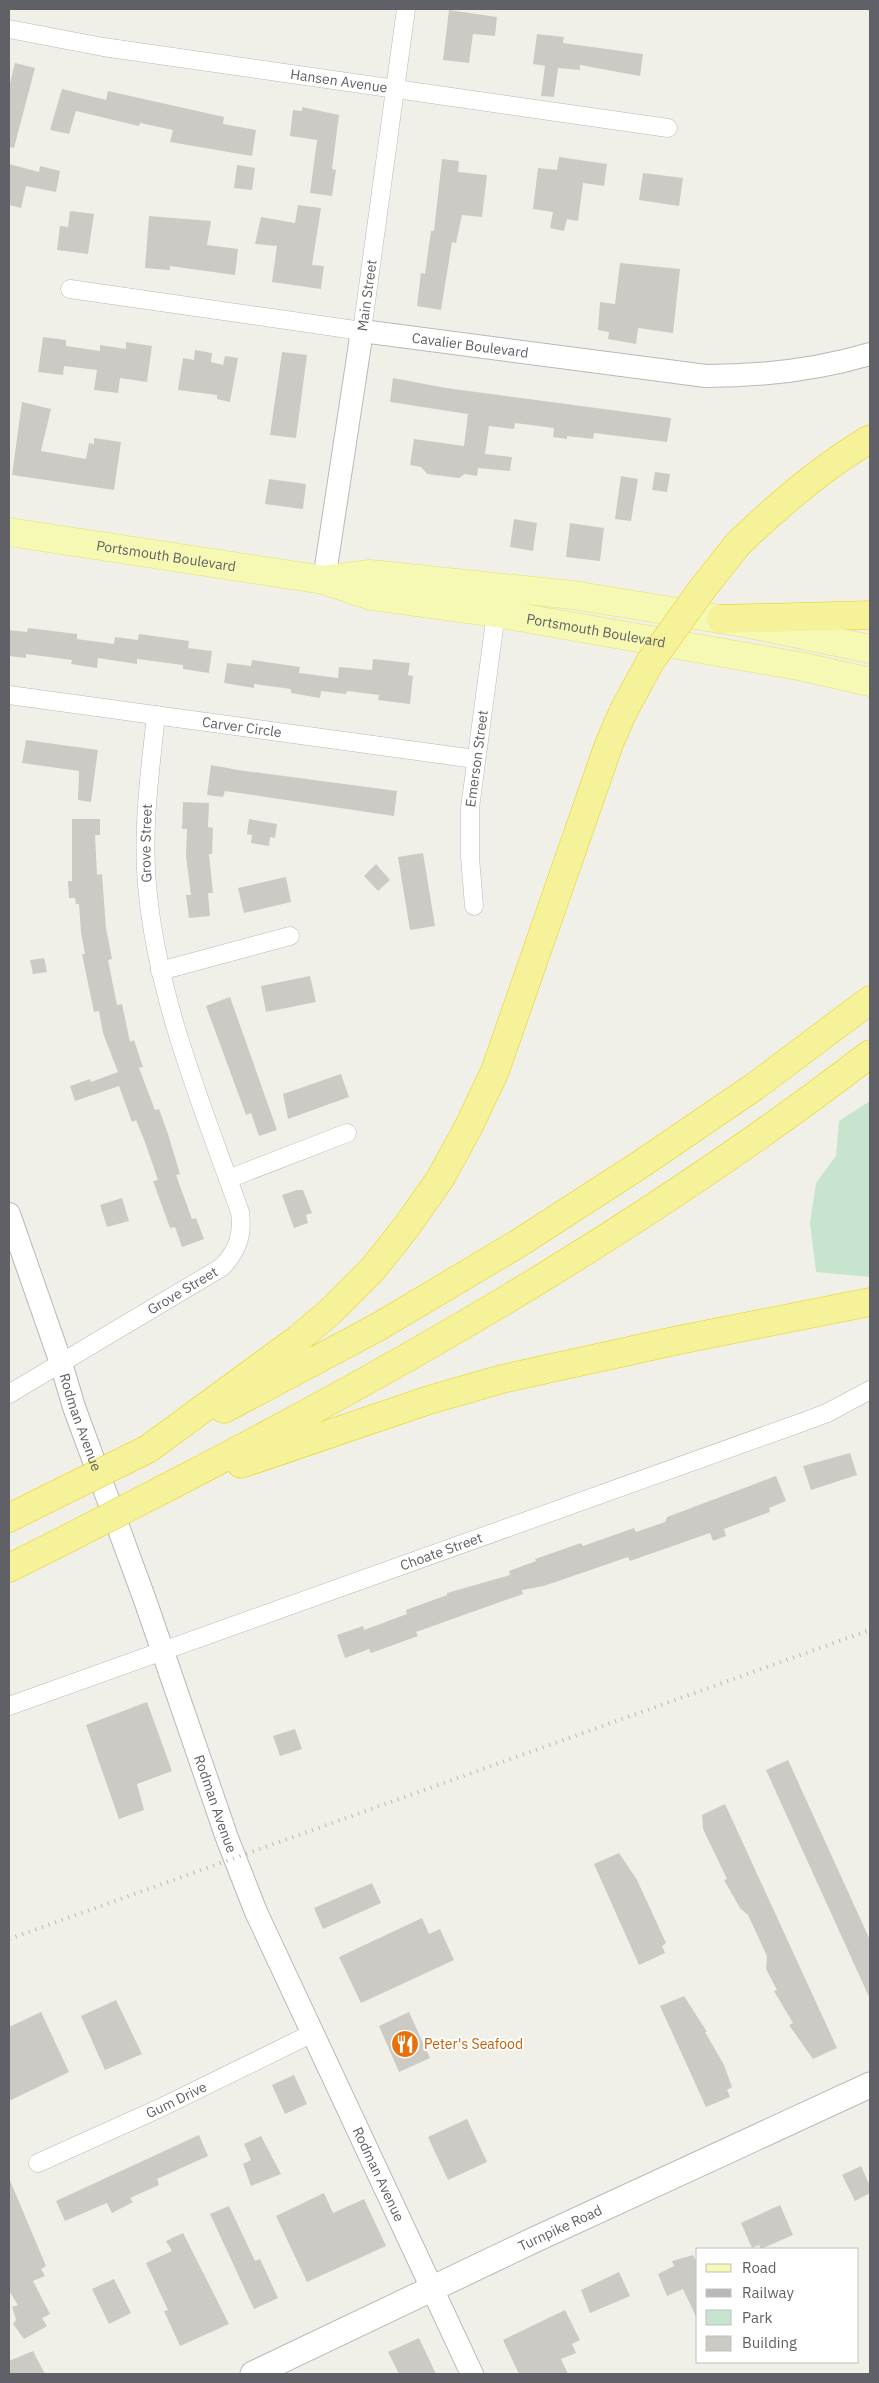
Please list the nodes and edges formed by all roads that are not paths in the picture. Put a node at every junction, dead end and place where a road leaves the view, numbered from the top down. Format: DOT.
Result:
graph roads {
  1 [pos="406,9"];
  2 [pos="9,30"];
  3 [pos="395,88"];
  4 [pos="668,128"];
  5 [pos="70,289"];
  6 [pos="362,331"];
  7 [pos="870,354"];
  8 [pos="870,439"];
  9 [pos="9,532"];
  10 [pos="324,580"];
  11 [pos="496,613"];
  12 [pos="870,615"];
  13 [pos="721,619"];
  14 [pos="870,649"];
  15 [pos="870,682"];
  16 [pos="9,695"];
  17 [pos="156,715"];
  18 [pos="475,759"];
  19 [pos="474,906"];
  20 [pos="290,936"];
  21 [pos="160,971"];
  22 [pos="870,1000"];
  23 [pos="870,1054"];
  24 [pos="347,1133"];
  25 [pos="228,1179"];
  26 [pos="9,1214"];
  27 [pos="870,1302"];
  28 [pos="61,1363"];
  29 [pos="870,1390"];
  30 [pos="9,1394"];
  31 [pos="148,1449"];
  32 [pos="164,1489"];
  33 [pos="9,1518"];
  34 [pos="9,1568"];
  35 [pos="162,1650"];
  36 [pos="9,1706"];
  37 [pos="313,2033"];
  38 [pos="870,2085"];
  39 [pos="38,2163"];
  40 [pos="433,2288"];
  41 [pos="253,2374"];
  42 [pos="472,2374"];
  1 -- 3 [label="street, Main Street"];
  2 -- 3 [label="street, Hansen Avenue"];
  3 -- 4 [label="street, Hansen Avenue"];
  3 -- 6 [label="street, Main Street"];
  5 -- 6 [label="street, Cavalier Boulevard"];
  6 -- 7 [label="street, Cavalier Boulevard"];
  6 -- 10 [label="street, Main Street"];
  8 -- 31 [label="highway, bridge"];
  9 -- 10 [label="main road, Portsmouth Boulevard"];
  10 -- 11 [label="main road, Portsmouth Boulevard"];
  10 -- 13 [label="main road, Portsmouth Boulevard"];
  11 -- 15 [label="main road, Portsmouth Boulevard"];
  11 -- 18 [label="street, Emerson Street"];
  12 -- 13 [label="highway"];
  13 -- 14 [label="main road, Portsmouth Boulevard"];
  16 -- 17 [label="street, Carver Circle"];
  17 -- 18 [label="street, Carver Circle"];
  17 -- 21 [label="street, Grove Street"];
  18 -- 19 [label="street, Emerson Street"];
  20 -- 21 [label="street"];
  21 -- 25 [label="street, Grove Street"];
  22 -- 31 [label="highway"];
  23 -- 32 [label="highway"];
  24 -- 25 [label="street"];
  25 -- 28 [label="street, Grove Street"];
  26 -- 28 [label="street, Rodman Avenue"];
  27 -- 32 [label="highway"];
  28 -- 30 [label="street, Grove Street"];
  28 -- 35 [label="street, Rodman Avenue"];
  29 -- 35 [label="street, Choate Street"];
  31 -- 33 [label="highway, bridge"];
  32 -- 34 [label="highway, bridge"];
  35 -- 36 [label="street, Choate Street"];
  35 -- 37 [label="street, Rodman Avenue"];
  37 -- 39 [label="street, Gum Drive"];
  37 -- 40 [label="street, Rodman Avenue"];
  38 -- 40 [label="main road, Turnpike Road"];
  40 -- 41 [label="main road, Turnpike Road"];
  40 -- 42 [label="street, Rodman Avenue"];
}
